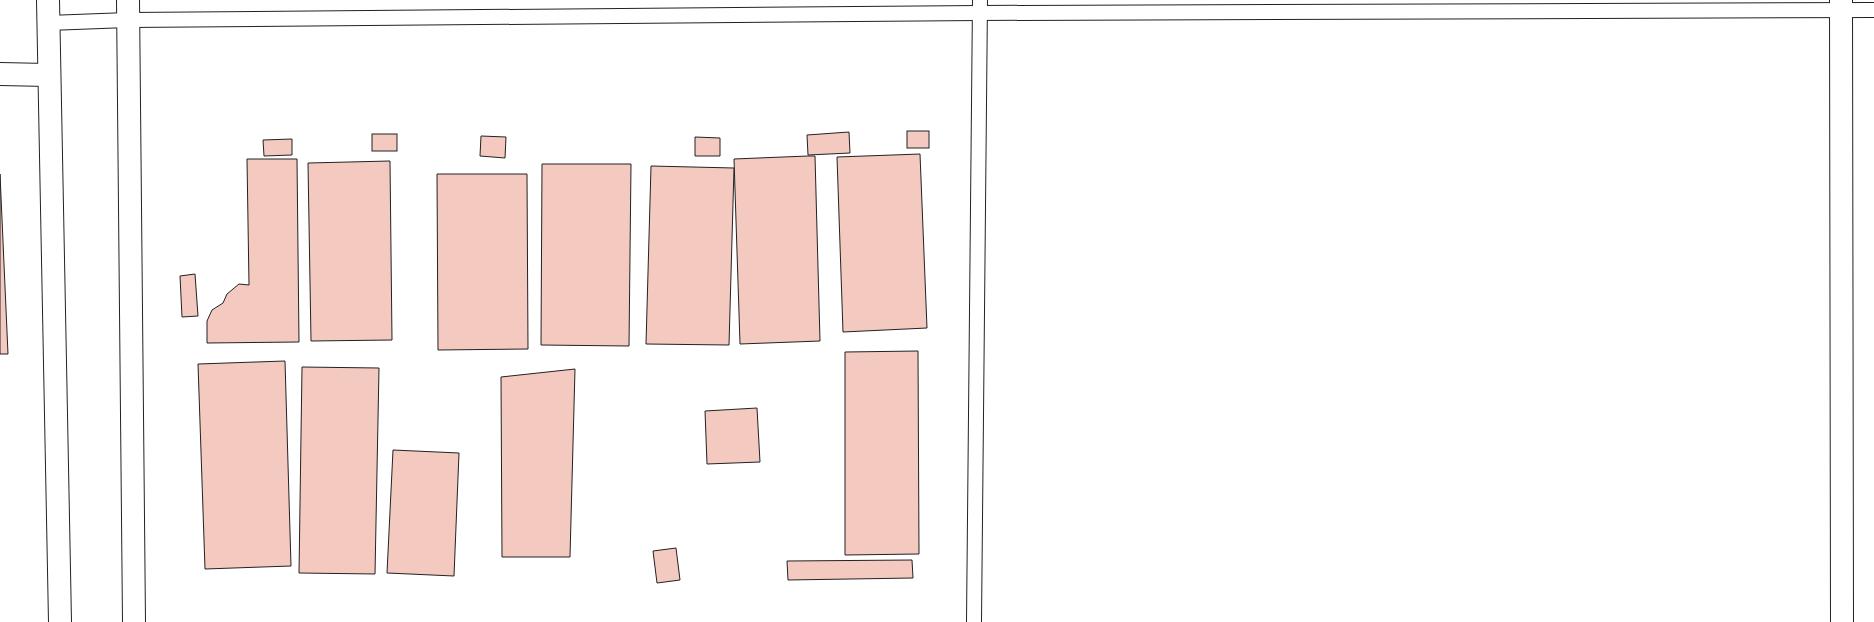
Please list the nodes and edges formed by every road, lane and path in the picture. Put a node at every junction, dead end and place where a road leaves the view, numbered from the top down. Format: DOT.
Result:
graph roads {
  1 [pos="48,0"];
  2 [pos="1840,5"];
  3 [pos="980,6"];
  4 [pos="128,10"];
  5 [pos="1874,10"];
  6 [pos="48,23"];
  7 [pos="0,74"];
  8 [pos="48,74"];
  9 [pos="60,622"];
  10 [pos="134,622"];
  11 [pos="974,622"];
  12 [pos="1842,622"];
  1 -- 6 [label="street"];
  2 -- 3 [label="lane"];
  2 -- 5 [label="lane"];
  2 -- 12 [label="street"];
  3 -- 4 [label="lane"];
  3 -- 11 [label="lane"];
  4 -- 6 [label="lane"];
  4 -- 10 [label="street"];
  6 -- 8 [label="street"];
  7 -- 8 [label="street"];
  8 -- 9 [label="street"];
}
